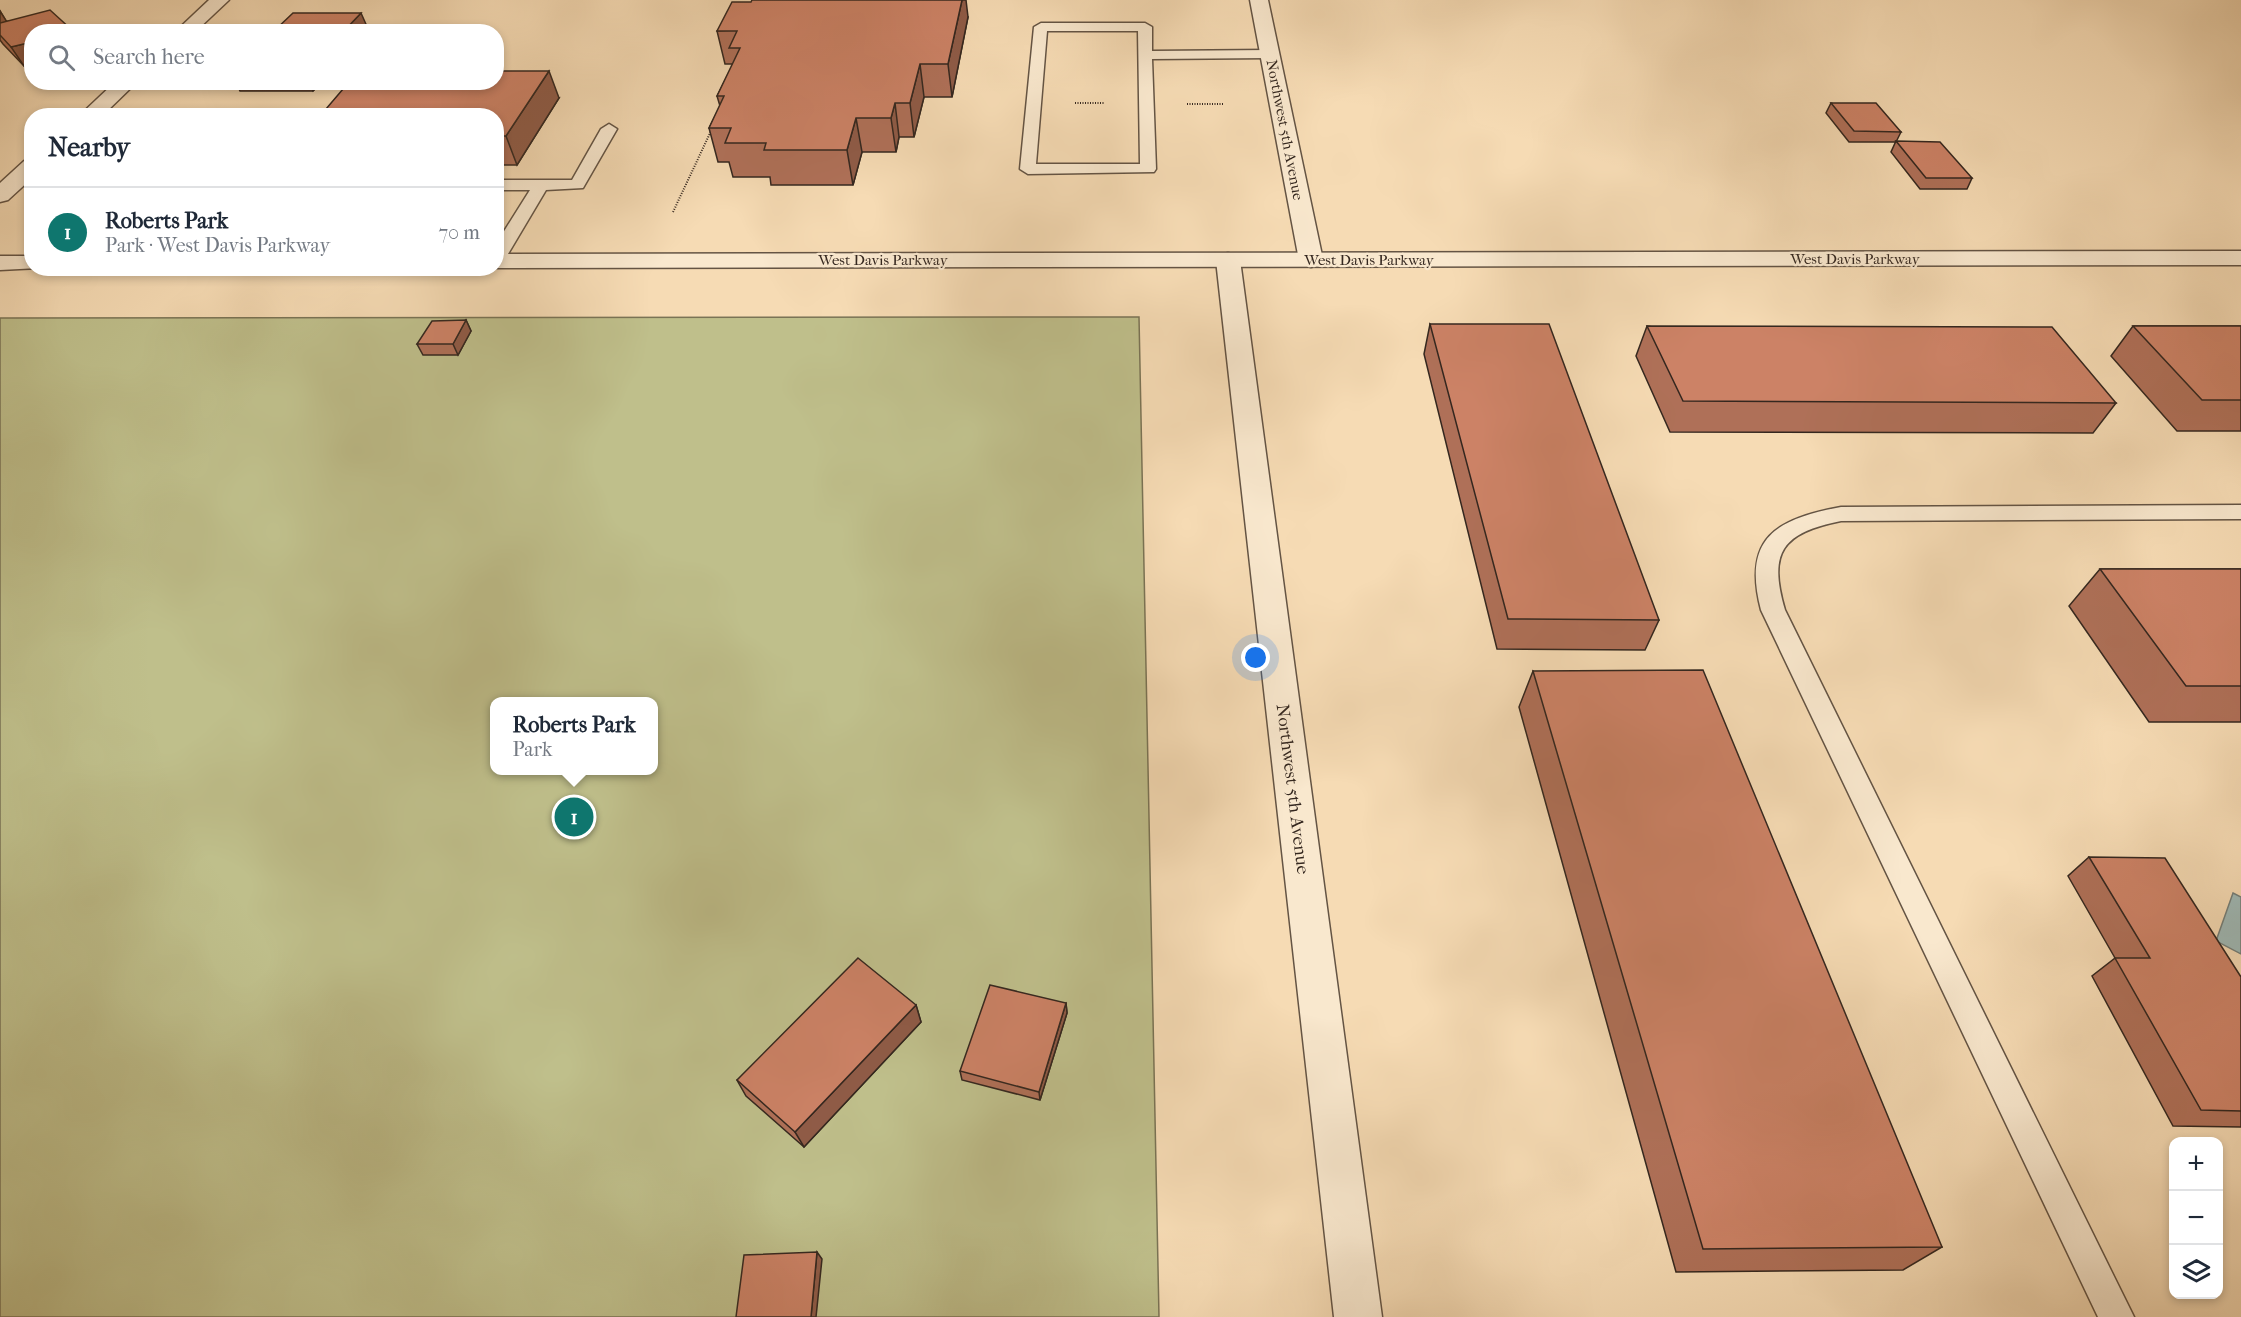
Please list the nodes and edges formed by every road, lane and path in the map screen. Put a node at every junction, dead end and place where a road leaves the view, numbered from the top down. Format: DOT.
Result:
graph roads {
  1 [pos="220,0"];
  2 [pos="1259,0"];
  3 [pos="193,24"];
  4 [pos="1270,54"];
  5 [pos="1145,55"];
  6 [pos="118,90"];
  7 [pos="1073,103"];
  8 [pos="1106,103"];
  9 [pos="1177,104"];
  10 [pos="1222,104"];
  11 [pos="98,108"];
  12 [pos="712,127"];
  13 [pos="609,129"];
  14 [pos="24,173"];
  15 [pos="504,185"];
  16 [pos="541,185"];
  17 [pos="0,195"];
  18 [pos="673,212"];
  19 [pos="504,247"];
  20 [pos="2241,258"];
  21 [pos="504,260"];
  22 [pos="1228,260"];
  23 [pos="1311,260"];
  24 [pos="24,262"];
  25 [pos="0,263"];
  26 [pos="2241,512"];
  27 [pos="1358,1317"];
  28 [pos="2116,1317"];
  1 -- 3 [label="street"];
  2 -- 4 [label="street, Northwest 5th Avenue"];
  4 -- 5 [label="lane"];
  4 -- 23 [label="street, Northwest 5th Avenue"];
  5 -- 5 [label="lane"];
  6 -- 11 [label="street"];
  7 -- 8 [label="path"];
  9 -- 10 [label="path"];
  12 -- 18 [label="path"];
  13 -- 16 [label="lane"];
  14 -- 17 [label="street"];
  15 -- 16 [label="lane"];
  16 -- 19 [label="lane"];
  20 -- 23 [label="street, West Davis Parkway"];
  21 -- 22 [label="street, West Davis Parkway"];
  22 -- 23 [label="street, West Davis Parkway"];
  22 -- 27 [label="street, Northwest 5th Avenue"];
  24 -- 25 [label="street"];
  26 -- 28 [label="lane"];
}
